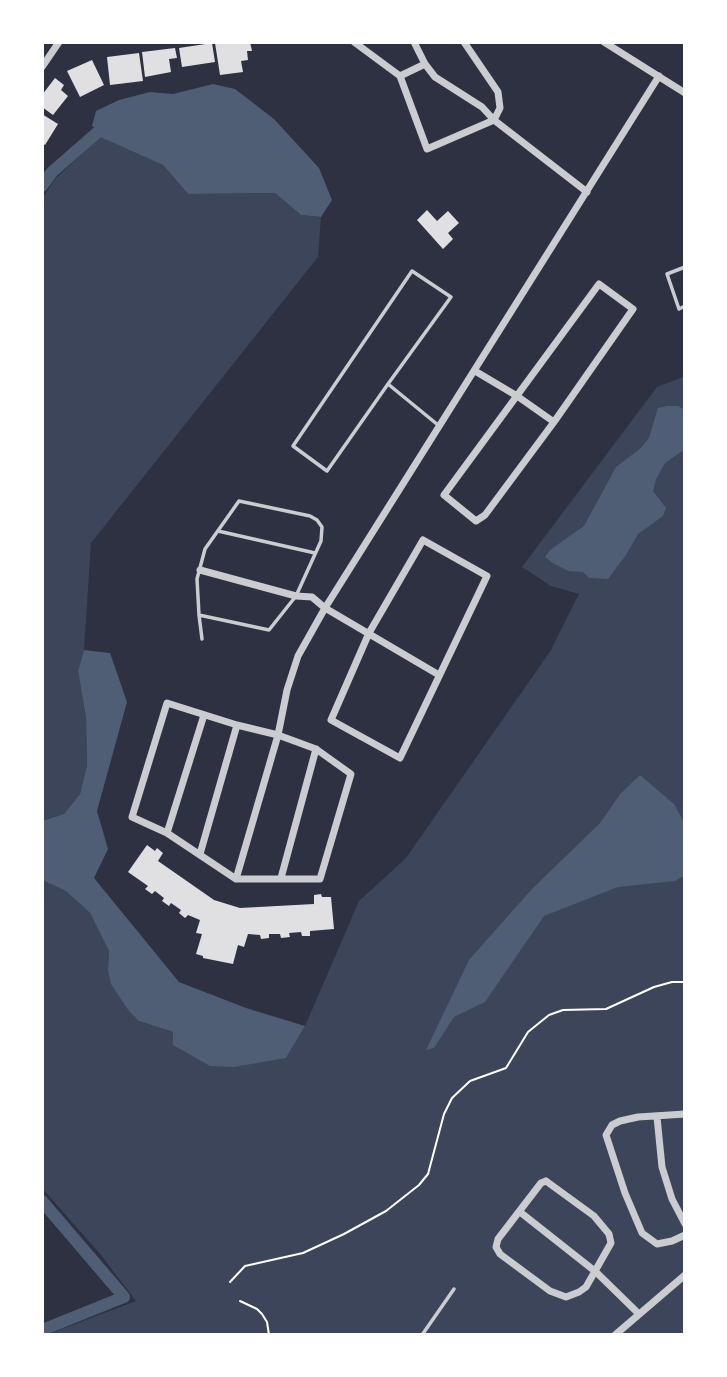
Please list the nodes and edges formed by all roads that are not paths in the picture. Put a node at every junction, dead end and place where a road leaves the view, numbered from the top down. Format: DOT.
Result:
graph roads {
  1 [pos="59,42"];
  2 [pos="354,42"];
  3 [pos="414,42"];
  4 [pos="464,42"];
  5 [pos="604,42"];
  6 [pos="425,64"];
  7 [pos="42,67"];
  8 [pos="400,76"];
  9 [pos="659,76"];
  10 [pos="685,93"];
  11 [pos="494,120"];
  12 [pos="587,192"];
  13 [pos="685,267"];
  14 [pos="685,306"];
  15 [pos="475,371"];
  16 [pos="388,384"];
  17 [pos="517,396"];
  18 [pos="554,422"];
  19 [pos="440,426"];
  20 [pos="217,531"];
  21 [pos="315,553"];
  22 [pos="200,570"];
  23 [pos="296,596"];
  24 [pos="324,608"];
  25 [pos="199,615"];
  26 [pos="369,633"];
  27 [pos="202,639"];
  28 [pos="439,675"];
  29 [pos="204,715"];
  30 [pos="237,725"];
  31 [pos="278,734"];
  32 [pos="316,749"];
  33 [pos="167,833"];
  34 [pos="200,854"];
  35 [pos="281,878"];
  36 [pos="236,879"];
  37 [pos="685,1114"];
  38 [pos="657,1116"];
  39 [pos="520,1212"];
  40 [pos="685,1224"];
  41 [pos="685,1235"];
  42 [pos="596,1272"];
  43 [pos="682,1278"];
  44 [pos="685,1287"];
  45 [pos="454,1289"];
  46 [pos="639,1314"];
  47 [pos="422,1335"];
  48 [pos="615,1335"];
  1 -- 7 [label="street"];
  2 -- 8 [label="street"];
  3 -- 6 [label="street"];
  4 -- 11 [label="street"];
  5 -- 9 [label="street"];
  6 -- 8 [label="street"];
  6 -- 11 [label="street"];
  8 -- 11 [label="street"];
  9 -- 10 [label="street"];
  9 -- 12 [label="street"];
  11 -- 12 [label="street"];
  12 -- 15 [label="street"];
  13 -- 14 [label="lane"];
  15 -- 17 [label="street"];
  15 -- 19 [label="street"];
  16 -- 16 [label="lane"];
  16 -- 19 [label="lane"];
  17 -- 18 [label="street"];
  17 -- 18 [label="street"];
  17 -- 18 [label="street"];
  19 -- 24 [label="street"];
  20 -- 21 [label="lane"];
  20 -- 21 [label="lane"];
  20 -- 22 [label="lane"];
  21 -- 23 [label="lane"];
  22 -- 23 [label="street"];
  22 -- 25 [label="lane"];
  23 -- 24 [label="street"];
  23 -- 25 [label="lane"];
  24 -- 26 [label="street"];
  24 -- 31 [label="street"];
  25 -- 27 [label="lane"];
  26 -- 28 [label="street"];
  26 -- 28 [label="street"];
  26 -- 28 [label="street"];
  29 -- 30 [label="street"];
  29 -- 33 [label="street"];
  29 -- 33 [label="street"];
  30 -- 31 [label="street"];
  30 -- 34 [label="street"];
  31 -- 32 [label="street"];
  31 -- 36 [label="street"];
  32 -- 35 [label="street"];
  32 -- 35 [label="street"];
  33 -- 34 [label="street"];
  34 -- 36 [label="street"];
  35 -- 36 [label="street"];
  37 -- 38 [label="street"];
  38 -- 40 [label="street"];
  38 -- 41 [label="street"];
  39 -- 42 [label="street"];
  39 -- 42 [label="street"];
  39 -- 42 [label="street"];
  42 -- 46 [label="street"];
  43 -- 44 [label="lane"];
  43 -- 46 [label="street"];
  45 -- 47 [label="lane"];
  46 -- 48 [label="street"];
}
